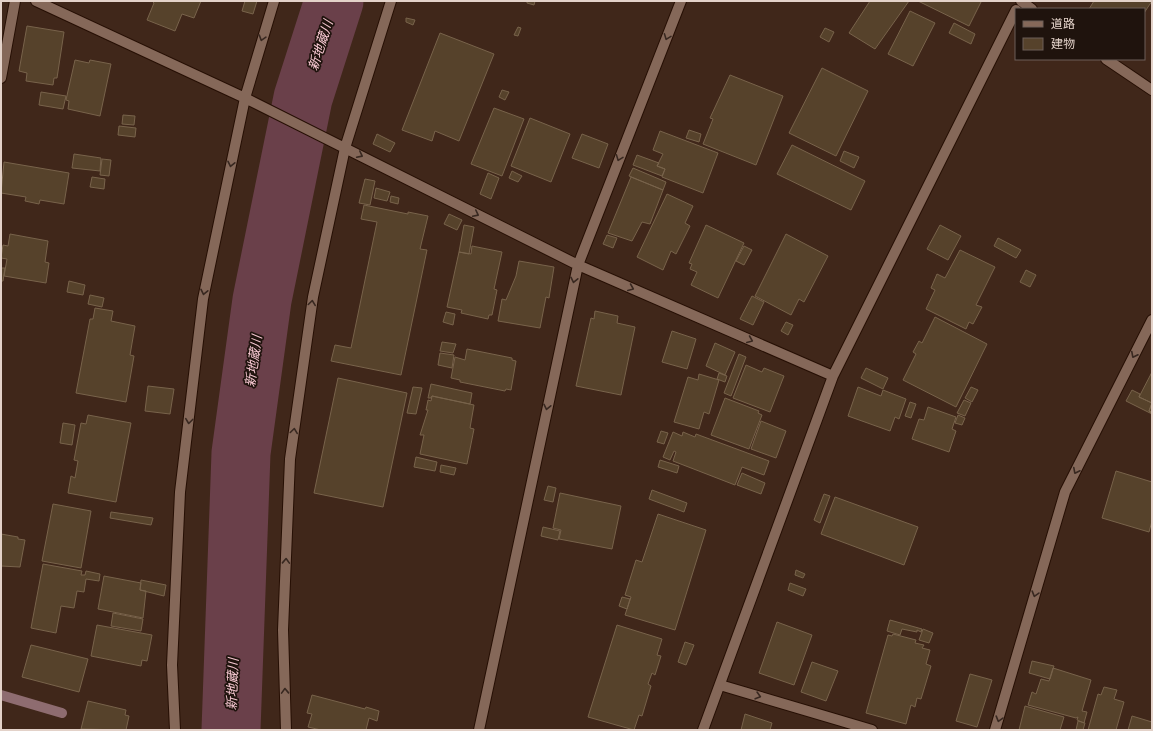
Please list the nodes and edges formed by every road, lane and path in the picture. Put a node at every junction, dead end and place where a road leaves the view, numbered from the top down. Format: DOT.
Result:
graph roads {
  1 [pos="15,1"];
  2 [pos="36,1"];
  3 [pos="274,1"];
  4 [pos="390,1"];
  5 [pos="681,1"];
  6 [pos="1021,1"];
  7 [pos="1031,8"];
  8 [pos="1015,11"];
  9 [pos="1107,60"];
  10 [pos="1,78"];
  11 [pos="1152,90"];
  12 [pos="245,98"];
  13 [pos="345,148"];
  14 [pos="578,265"];
  15 [pos="1152,320"];
  16 [pos="833,376"];
  17 [pos="720,685"];
  18 [pos="175,730"];
  19 [pos="286,730"];
  20 [pos="479,730"];
  21 [pos="703,730"];
  22 [pos="872,730"];
  23 [pos="995,730"];
  1 -- 10 [label="street"];
  2 -- 12 [label="street"];
  3 -- 12 [label="street, one-way"];
  4 -- 13 [label="street"];
  5 -- 14 [label="street, one-way"];
  6 -- 7 [label="street"];
  8 -- 16 [label="street"];
  9 -- 11 [label="street"];
  12 -- 13 [label="street"];
  12 -- 18 [label="street, one-way"];
  13 -- 14 [label="street, one-way"];
  19 -- 13 [label="street, one-way"];
  14 -- 16 [label="street, one-way"];
  14 -- 20 [label="street, one-way"];
  15 -- 23 [label="street, one-way"];
  16 -- 17 [label="street"];
  17 -- 21 [label="street"];
  17 -- 22 [label="street, one-way"];
}
